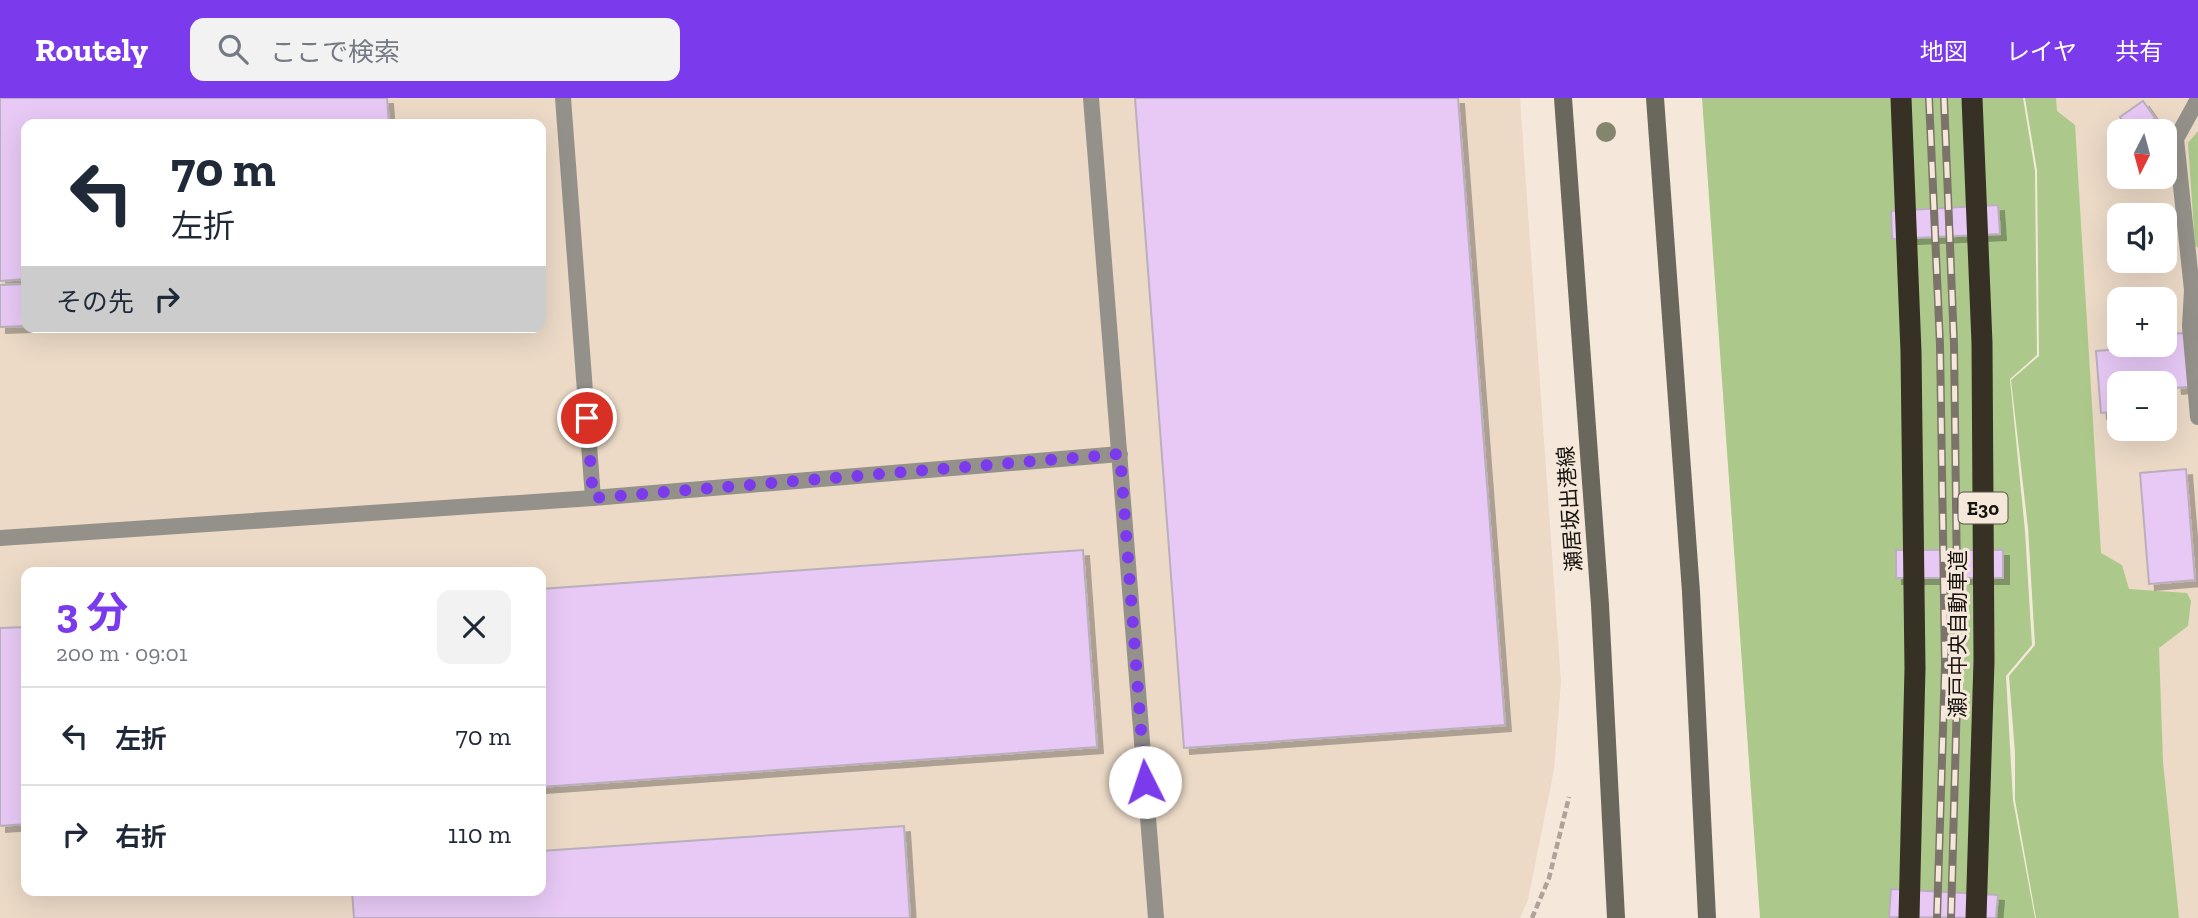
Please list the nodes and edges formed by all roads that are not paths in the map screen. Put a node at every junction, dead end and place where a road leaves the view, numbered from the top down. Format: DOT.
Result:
graph roads {
  1 [pos="563,98"];
  2 [pos="1091,98"];
  3 [pos="1563,98"];
  4 [pos="1656,98"];
  5 [pos="1901,98"];
  6 [pos="1972,98"];
  7 [pos="2198,99"];
  8 [pos="2195,290"];
  9 [pos="2198,416"];
  10 [pos="1120,454"];
  11 [pos="593,498"];
  12 [pos="0,538"];
  13 [pos="1156,918"];
  14 [pos="1616,918"];
  15 [pos="1707,918"];
  16 [pos="1909,918"];
  17 [pos="1976,918"];
  1 -- 11 [label="lane"];
  2 -- 10 [label="lane"];
  3 -- 14 [label="main road, 瀬居坂出港線"];
  4 -- 15 [label="main road"];
  5 -- 16 [label="highway, 瀬戸中央自動車道"];
  6 -- 17 [label="highway, 瀬戸中央自動車道 / E30"];
  7 -- 8 [label="lane"];
  8 -- 9 [label="lane"];
  10 -- 11 [label="lane"];
  10 -- 13 [label="lane"];
  11 -- 12 [label="lane"];
}
